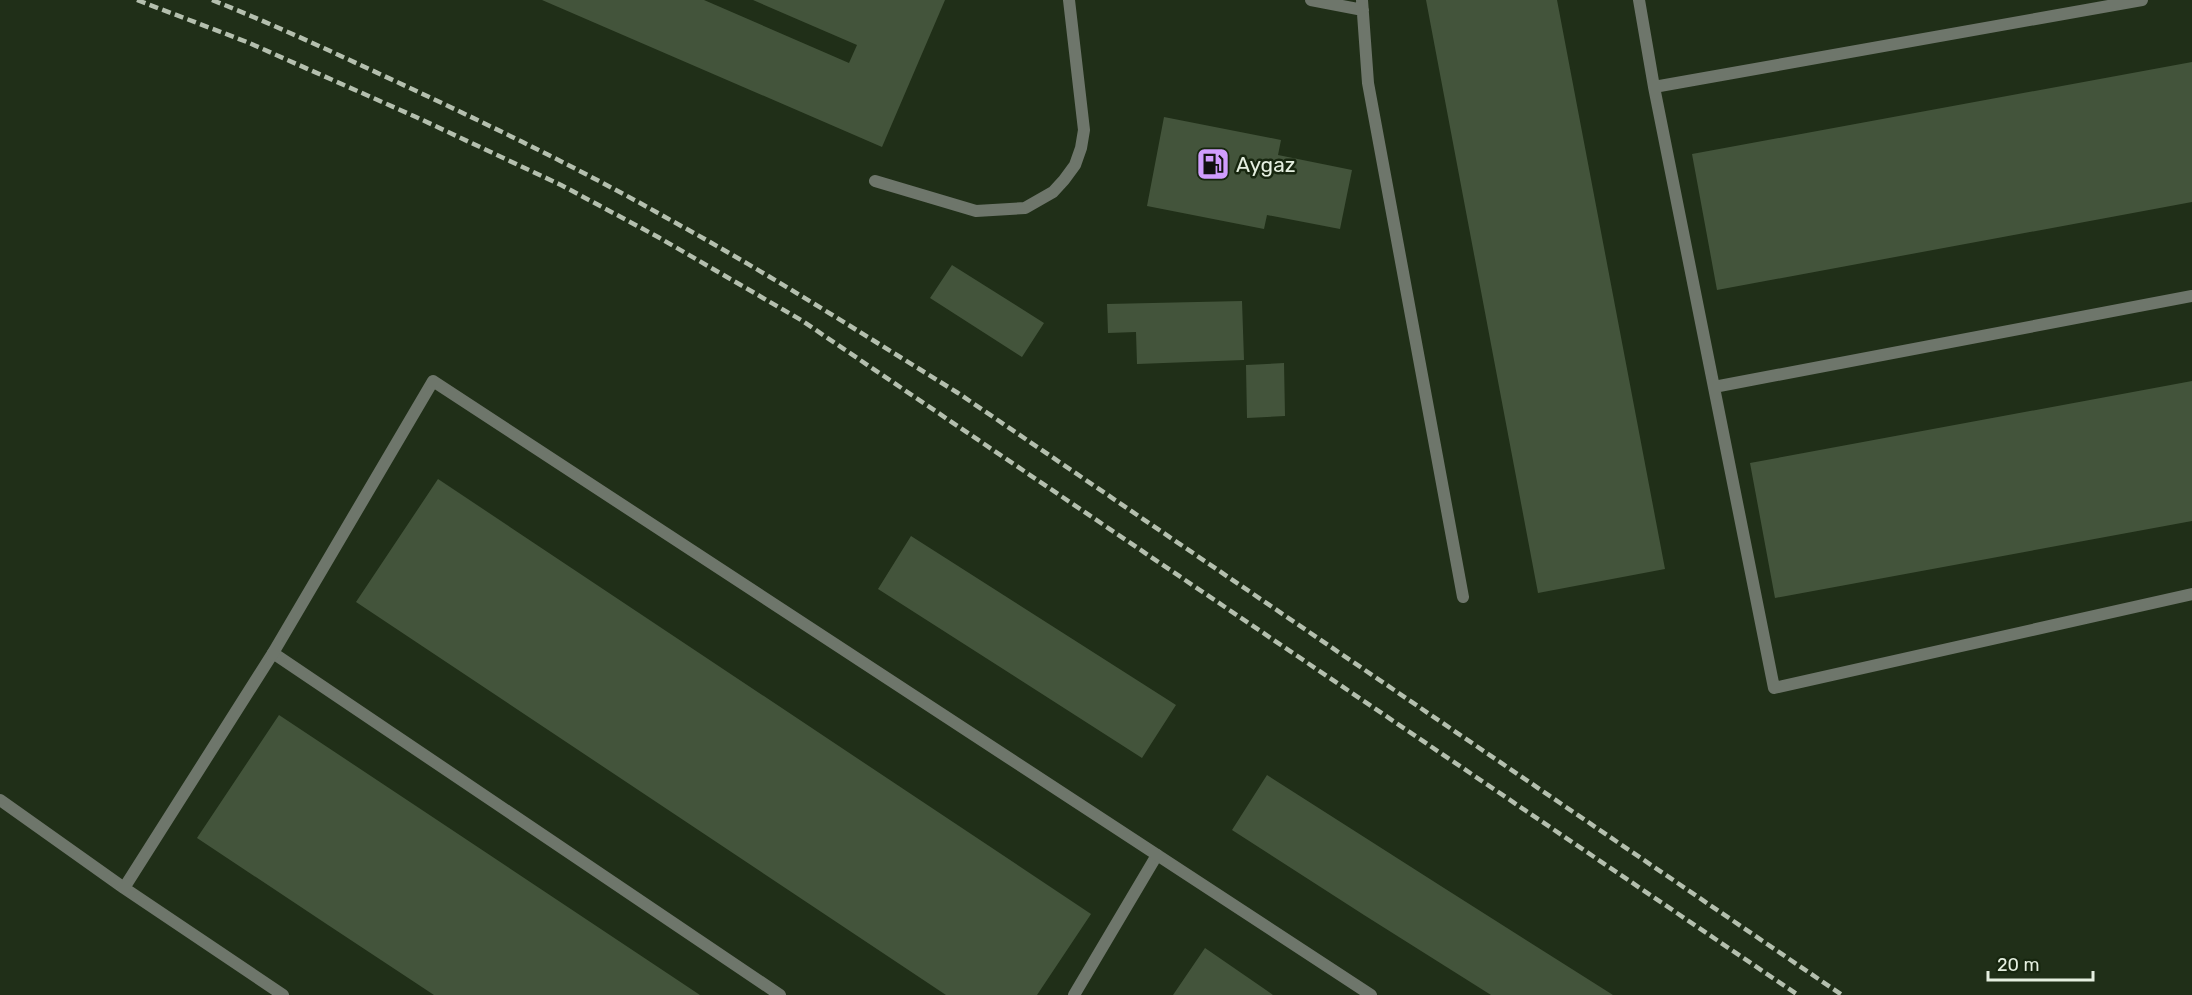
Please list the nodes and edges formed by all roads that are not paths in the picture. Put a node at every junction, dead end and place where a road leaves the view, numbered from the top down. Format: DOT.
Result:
graph roads {
  1 [pos="1069,0"];
  2 [pos="1311,0"];
  3 [pos="1639,0"];
  4 [pos="2142,0"];
  5 [pos="1362,5"];
  6 [pos="1654,87"];
  7 [pos="875,181"];
  8 [pos="2192,296"];
  9 [pos="1714,387"];
  10 [pos="2192,594"];
  11 [pos="1463,597"];
  12 [pos="273,653"];
  13 [pos="0,800"];
  14 [pos="1157,855"];
  15 [pos="124,888"];
  16 [pos="283,995"];
  17 [pos="780,995"];
  18 [pos="1074,995"];
  19 [pos="1371,995"];
  1 -- 7 [label="street"];
  2 -- 5 [label="street"];
  3 -- 6 [label="street"];
  4 -- 6 [label="street"];
  5 -- 11 [label="street"];
  6 -- 9 [label="street"];
  8 -- 9 [label="street"];
  9 -- 10 [label="street"];
  12 -- 14 [label="street"];
  12 -- 15 [label="street"];
  12 -- 17 [label="street"];
  13 -- 15 [label="street"];
  14 -- 18 [label="street"];
  14 -- 19 [label="street"];
  15 -- 16 [label="street"];
}
